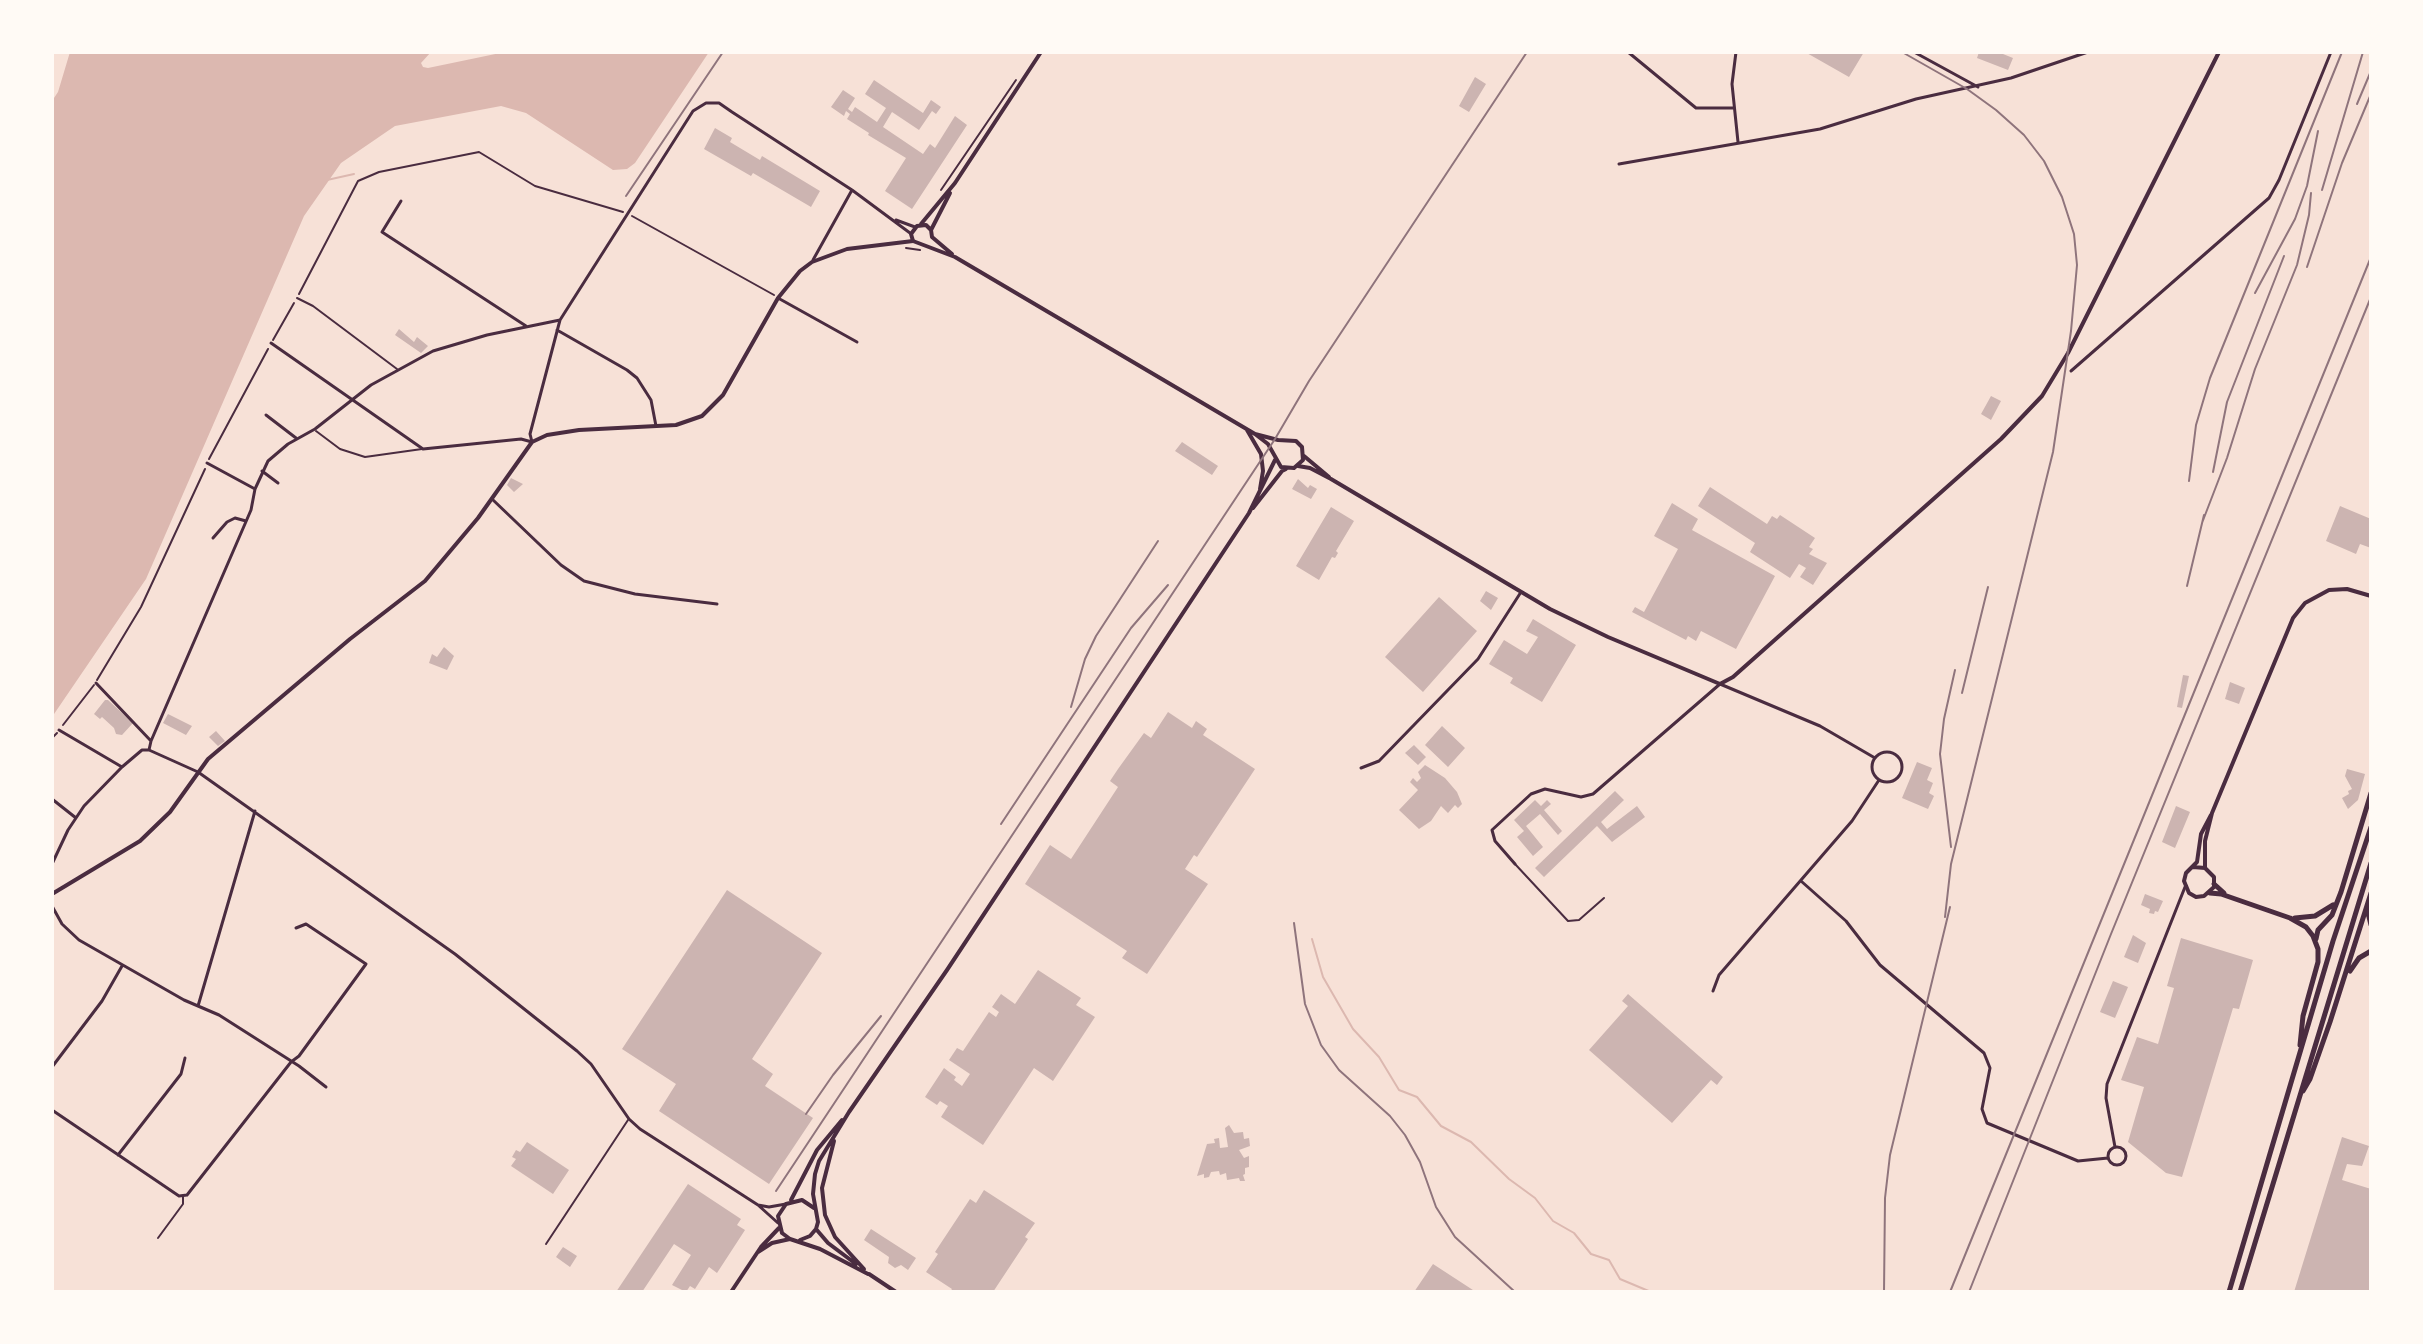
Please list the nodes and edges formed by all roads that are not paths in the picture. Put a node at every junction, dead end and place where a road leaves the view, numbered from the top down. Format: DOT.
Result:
graph roads {
  1 [pos="1041,52"];
  2 [pos="1628,52"];
  3 [pos="1736,52"];
  4 [pos="1914,52"];
  5 [pos="2088,52"];
  6 [pos="2219,52"];
  7 [pos="2331,52"];
  8 [pos="1978,87"];
  9 [pos="1734,108"];
  10 [pos="1738,142"];
  11 [pos="1619,164"];
  12 [pos="955,183"];
  13 [pos="852,190"];
  14 [pos="401,201"];
  15 [pos="895,220"];
  16 [pos="921,224"];
  17 [pos="915,227"];
  18 [pos="931,230"];
  19 [pos="911,234"];
  20 [pos="932,237"];
  21 [pos="913,241"];
  22 [pos="924,246"];
  23 [pos="955,257"];
  24 [pos="812,262"];
  25 [pos="297,298"];
  26 [pos="778,298"];
  27 [pos="560,320"];
  28 [pos="526,326"];
  29 [pos="557,330"];
  30 [pos="857,342"];
  31 [pos="271,343"];
  32 [pos="397,370"];
  33 [pos="2071,371"];
  34 [pos="353,399"];
  35 [pos="266,415"];
  36 [pos="656,426"];
  37 [pos="315,429"];
  38 [pos="1245,429"];
  39 [pos="1255,434"];
  40 [pos="296,438"];
  41 [pos="1284,440"];
  42 [pos="532,442"];
  43 [pos="423,449"];
  44 [pos="1275,456"];
  45 [pos="1304,456"];
  46 [pos="207,463"];
  47 [pos="1298,466"];
  48 [pos="1287,469"];
  49 [pos="262,471"];
  50 [pos="1331,479"];
  51 [pos="278,483"];
  52 [pos="255,489"];
  53 [pos="1260,492"];
  54 [pos="492,499"];
  55 [pos="1249,513"];
  56 [pos="246,521"];
  57 [pos="213,538"];
  58 [pos="1521,592"];
  59 [pos="2371,596"];
  60 [pos="717,604"];
  61 [pos="96,683"];
  62 [pos="1720,684"];
  63 [pos="59,730"];
  64 [pos="151,741"];
  65 [pos="149,750"];
  66 [pos="1875,758"];
  67 [pos="122,767"];
  68 [pos="1361,768"];
  69 [pos="198,772"];
  70 [pos="1879,780"];
  71 [pos="2371,793"];
  72 [pos="52,799"];
  73 [pos="255,811"];
  74 [pos="2212,813"];
  75 [pos="76,818"];
  76 [pos="2371,827"];
  77 [pos="2371,863"];
  78 [pos="52,864"];
  79 [pos="1515,864"];
  80 [pos="2193,867"];
  81 [pos="2205,868"];
  82 [pos="1801,881"];
  83 [pos="2214,884"];
  84 [pos="2185,887"];
  85 [pos="2210,893"];
  86 [pos="2371,893"];
  87 [pos="52,894"];
  88 [pos="2193,896"];
  89 [pos="2228,896"];
  90 [pos="1604,898"];
  91 [pos="2335,903"];
  92 [pos="2180,904"];
  93 [pos="52,906"];
  94 [pos="2366,908"];
  95 [pos="2290,918"];
  96 [pos="2371,925"];
  97 [pos="296,928"];
  98 [pos="2315,940"];
  99 [pos="2371,951"];
  100 [pos="122,966"];
  101 [pos="2345,978"];
  102 [pos="1713,991"];
  103 [pos="198,1006"];
  104 [pos="2300,1056"];
  105 [pos="185,1058"];
  106 [pos="291,1062"];
  107 [pos="52,1067"];
  108 [pos="326,1087"];
  109 [pos="2301,1095"];
  110 [pos="52,1110"];
  111 [pos="849,1112"];
  112 [pos="629,1119"];
  113 [pos="835,1136"];
  114 [pos="2115,1147"];
  115 [pos="118,1155"];
  116 [pos="2108,1158"];
  117 [pos="183,1197"];
  118 [pos="788,1202"];
  119 [pos="758,1205"];
  120 [pos="814,1208"];
  121 [pos="778,1226"];
  122 [pos="816,1229"];
  123 [pos="158,1238"];
  124 [pos="790,1239"];
  125 [pos="800,1240"];
  126 [pos="546,1244"];
  127 [pos="756,1254"];
  128 [pos="868,1274"];
  129 [pos="731,1292"];
  130 [pos="896,1292"];
  131 [pos="2229,1292"];
  132 [pos="2240,1292"];
  1 -- 12 [label="street"];
  2 -- 9 [label="street"];
  3 -- 9 [label="street"];
  4 -- 8 [label="street"];
  5 -- 8 [label="street"];
  6 -- 62 [label="street"];
  7 -- 33 [label="street"];
  8 -- 10 [label="street"];
  9 -- 10 [label="street"];
  10 -- 11 [label="street"];
  12 -- 16 [label="street"];
  12 -- 18 [label="street"];
  13 -- 15 [label="street"];
  13 -- 24 [label="street"];
  13 -- 27 [label="street"];
  14 -- 28 [label="street"];
  15 -- 17 [label="street"];
  15 -- 19 [label="street"];
  16 -- 17 [label="street"];
  16 -- 18 [label="street"];
  17 -- 19 [label="street"];
  18 -- 20 [label="street"];
  19 -- 21 [label="street"];
  20 -- 22 [label="street"];
  20 -- 23 [label="street"];
  21 -- 22 [label="street"];
  21 -- 24 [label="street"];
  22 -- 23 [label="street"];
  23 -- 38 [label="street"];
  24 -- 26 [label="street"];
  25 -- 32 [label="lane"];
  26 -- 30 [label="street"];
  26 -- 36 [label="street"];
  27 -- 28 [label="street"];
  27 -- 29 [label="street"];
  28 -- 32 [label="street"];
  29 -- 36 [label="street"];
  29 -- 42 [label="street"];
  31 -- 34 [label="street"];
  32 -- 34 [label="street"];
  34 -- 37 [label="street"];
  34 -- 43 [label="street"];
  35 -- 40 [label="street"];
  36 -- 42 [label="street"];
  37 -- 40 [label="street"];
  37 -- 43 [label="lane"];
  38 -- 39 [label="street"];
  38 -- 53 [label="street"];
  39 -- 41 [label="street"];
  39 -- 44 [label="street"];
  40 -- 49 [label="street"];
  41 -- 44 [label="street"];
  41 -- 45 [label="street"];
  42 -- 43 [label="street"];
  42 -- 54 [label="street"];
  44 -- 48 [label="street"];
  44 -- 53 [label="street"];
  45 -- 47 [label="street"];
  45 -- 50 [label="street"];
  46 -- 52 [label="street"];
  47 -- 48 [label="street"];
  47 -- 50 [label="street"];
  48 -- 55 [label="street"];
  49 -- 51 [label="street"];
  49 -- 52 [label="street"];
  50 -- 58 [label="street"];
  52 -- 56 [label="street"];
  53 -- 55 [label="street"];
  54 -- 60 [label="street"];
  54 -- 69 [label="street"];
  55 -- 111 [label="street"];
  56 -- 57 [label="street"];
  56 -- 64 [label="street"];
  58 -- 62 [label="street"];
  58 -- 68 [label="street"];
  59 -- 74 [label="street"];
  61 -- 64 [label="street"];
  62 -- 66 [label="street"];
  62 -- 79 [label="street"];
  63 -- 67 [label="street"];
  64 -- 65 [label="street"];
  65 -- 67 [label="street"];
  65 -- 69 [label="street"];
  66 -- 70 [label="street"];
  66 -- 70 [label="street"];
  67 -- 75 [label="street"];
  69 -- 73 [label="street"];
  69 -- 87 [label="street"];
  70 -- 82 [label="street"];
  71 -- 91 [label="highway"];
  72 -- 75 [label="street"];
  73 -- 103 [label="street"];
  73 -- 112 [label="street"];
  74 -- 80 [label="street"];
  74 -- 81 [label="street"];
  75 -- 78 [label="street"];
  76 -- 104 [label="highway"];
  77 -- 109 [label="highway"];
  79 -- 90 [label="lane"];
  80 -- 81 [label="street"];
  80 -- 84 [label="street"];
  81 -- 83 [label="street"];
  82 -- 102 [label="street"];
  82 -- 116 [label="street"];
  83 -- 85 [label="street"];
  83 -- 89 [label="highway"];
  84 -- 88 [label="street"];
  84 -- 92 [label="street"];
  85 -- 88 [label="street"];
  85 -- 89 [label="highway"];
  86 -- 94 [label="highway"];
  88 -- 92 [label="street"];
  89 -- 95 [label="highway"];
  91 -- 95 [label="highway"];
  91 -- 98 [label="highway"];
  92 -- 114 [label="street"];
  93 -- 100 [label="street"];
  94 -- 96 [label="highway"];
  94 -- 101 [label="highway"];
  95 -- 98 [label="highway"];
  97 -- 106 [label="street"];
  98 -- 104 [label="highway"];
  99 -- 101 [label="highway"];
  100 -- 103 [label="street"];
  100 -- 107 [label="street"];
  101 -- 109 [label="highway"];
  103 -- 106 [label="street"];
  104 -- 131 [label="highway"];
  105 -- 115 [label="street"];
  106 -- 108 [label="street"];
  106 -- 117 [label="street"];
  109 -- 132 [label="highway"];
  110 -- 115 [label="street"];
  111 -- 113 [label="street"];
  111 -- 118 [label="street"];
  112 -- 119 [label="street"];
  112 -- 126 [label="lane"];
  113 -- 120 [label="street"];
  113 -- 128 [label="street"];
  114 -- 116 [label="street"];
  114 -- 116 [label="street"];
  115 -- 117 [label="street"];
  117 -- 123 [label="lane"];
  118 -- 119 [label="street"];
  118 -- 120 [label="street"];
  118 -- 121 [label="street"];
  119 -- 121 [label="street"];
  120 -- 122 [label="street"];
  121 -- 124 [label="street"];
  121 -- 127 [label="street"];
  122 -- 125 [label="street"];
  122 -- 128 [label="street"];
  124 -- 125 [label="street"];
  124 -- 127 [label="street"];
  125 -- 128 [label="street"];
  127 -- 129 [label="street"];
  128 -- 130 [label="street"];
}
